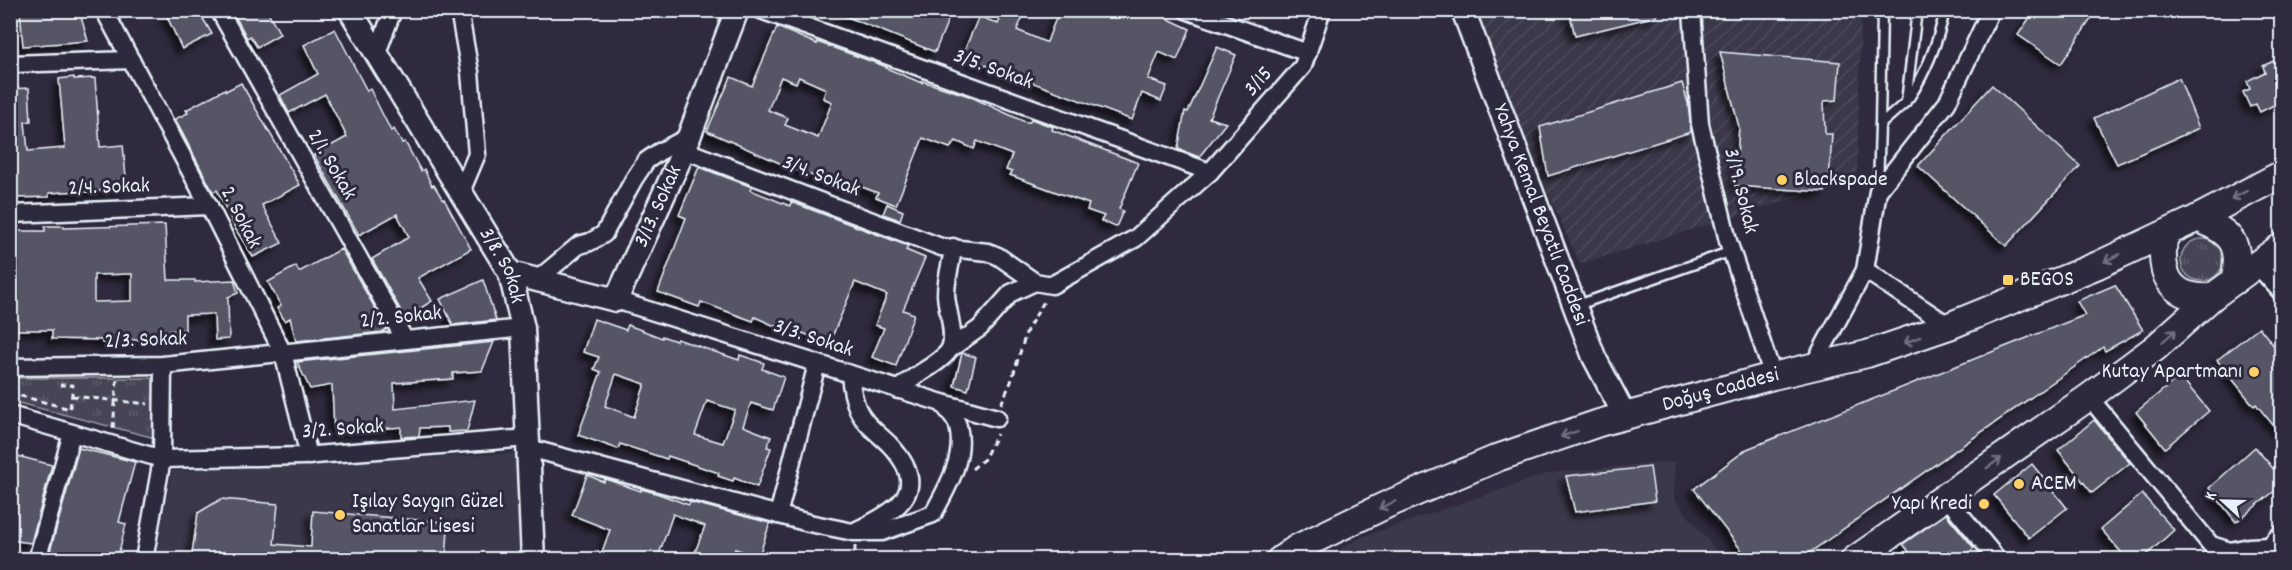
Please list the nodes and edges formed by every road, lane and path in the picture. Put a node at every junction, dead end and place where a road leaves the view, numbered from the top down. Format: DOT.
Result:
graph roads {
  1 [pos="104,10"];
  2 [pos="219,10"];
  3 [pos="350,10"];
  4 [pos="393,10"];
  5 [pos="459,10"];
  6 [pos="737,10"];
  7 [pos="761,10"];
  8 [pos="1186,10"];
  9 [pos="1322,10"];
  10 [pos="1463,10"];
  11 [pos="1692,10"];
  12 [pos="1882,10"];
  13 [pos="1917,10"];
  14 [pos="1946,10"];
  15 [pos="1991,10"];
  16 [pos="377,53"];
  17 [pos="1308,53"];
  18 [pos="131,60"];
  19 [pos="10,64"];
  20 [pos="1906,102"];
  21 [pos="1880,125"];
  22 [pos="687,143"];
  23 [pos="1210,172"];
  24 [pos="2282,174"];
  25 [pos="1878,191"];
  26 [pos="461,192"];
  27 [pos="209,206"];
  28 [pos="10,214"];
  29 [pos="2198,218"];
  30 [pos="2165,234"];
  31 [pos="2282,246"];
  32 [pos="947,247"];
  33 [pos="1732,251"];
  34 [pos="2256,264"];
  35 [pos="1865,270"];
  36 [pos="510,273"];
  37 [pos="537,280"];
  38 [pos="2234,281"];
  39 [pos="1035,282"];
  40 [pos="1052,285"];
  41 [pos="2282,293"];
  42 [pos="2212,297"];
  43 [pos="616,300"];
  44 [pos="1575,306"];
  45 [pos="1949,326"];
  46 [pos="523,328"];
  47 [pos="405,340"];
  48 [pos="950,349"];
  49 [pos="283,353"];
  50 [pos="817,364"];
  51 [pos="163,365"];
  52 [pos="118,366"];
  53 [pos="1813,366"];
  54 [pos="10,367"];
  55 [pos="850,374"];
  56 [pos="1773,376"];
  57 [pos="52,385"];
  58 [pos="898,390"];
  59 [pos="10,393"];
  60 [pos="72,396"];
  61 [pos="2089,397"];
  62 [pos="116,401"];
  63 [pos="942,403"];
  64 [pos="162,405"];
  65 [pos="10,415"];
  66 [pos="1624,416"];
  67 [pos="997,418"];
  68 [pos="72,433"];
  69 [pos="528,443"];
  70 [pos="111,444"];
  71 [pos="309,456"];
  72 [pos="162,459"];
  73 [pos="951,482"];
  74 [pos="1946,497"];
  75 [pos="778,515"];
  76 [pos="853,532"];
  77 [pos="2282,533"];
  78 [pos="37,560"];
  79 [pos="144,560"];
  80 [pos="533,560"];
  81 [pos="1280,560"];
  82 [pos="1854,560"];
  83 [pos="1998,560"];
  1 -- 18 [label="street, 2. Sokak"];
  2 -- 47 [label="street, 2/1. Sokak"];
  3 -- 16 [label="street, 3/8. Sokak"];
  4 -- 16 [label="street"];
  5 -- 26 [label="street"];
  6 -- 22 [label="street, 3/13. Sokak"];
  7 -- 23 [label="street, 3/5. Sokak"];
  8 -- 17 [label="street"];
  9 -- 17 [label="street, 3/15"];
  10 -- 44 [label="street, Yahya Kemal Beyatlı Caddesi"];
  11 -- 33 [label="street, 3/19. Sokak"];
  12 -- 21 [label="lane"];
  13 -- 20 [label="lane"];
  14 -- 20 [label="lane"];
  15 -- 25 [label="street"];
  16 -- 26 [label="street, 3/8. Sokak"];
  17 -- 23 [label="street, 3/15"];
  18 -- 19 [label="street"];
  18 -- 27 [label="street, 2. Sokak"];
  20 -- 21 [label="lane"];
  21 -- 25 [label="lane"];
  22 -- 32 [label="street, 3/4. Sokak"];
  22 -- 37 [label="street"];
  22 -- 43 [label="street, 3/13. Sokak"];
  23 -- 40 [label="street, 3/15"];
  24 -- 29 [label="main road, one-way"];
  25 -- 35 [label="street"];
  26 -- 36 [label="street, 3/8. Sokak"];
  27 -- 28 [label="street, 2/4. Sokak"];
  27 -- 49 [label="street, 2. Sokak"];
  29 -- 30 [label="main road"];
  29 -- 38 [label="main road"];
  30 -- 42 [label="main road"];
  30 -- 45 [label="main road, Doğuş Caddesi, one-way"];
  31 -- 34 [label="main road"];
  32 -- 39 [label="street, 3/4. Sokak"];
  32 -- 48 [label="street"];
  33 -- 44 [label="lane"];
  33 -- 56 [label="street, 3/19. Sokak"];
  34 -- 38 [label="main road"];
  34 -- 41 [label="street"];
  35 -- 45 [label="street"];
  35 -- 53 [label="street"];
  36 -- 37 [label="street"];
  36 -- 46 [label="street, 3/8. Sokak"];
  37 -- 43 [label="street"];
  38 -- 42 [label="main road"];
  39 -- 40 [label="street"];
  39 -- 48 [label="street"];
  40 -- 67 [label="path"];
  61 -- 42 [label="main road, one-way"];
  43 -- 50 [label="street, 3/3. Sokak"];
  44 -- 66 [label="street, Yahya Kemal Beyatlı Caddesi"];
  45 -- 53 [label="main road, Doğuş Caddesi, one-way"];
  46 -- 47 [label="street, 2/2. Sokak"];
  46 -- 69 [label="street, 3/8. Sokak"];
  47 -- 49 [label="street, 2/2. Sokak"];
  48 -- 58 [label="street"];
  49 -- 51 [label="street, 2/3. Sokak"];
  49 -- 71 [label="street, 2. Sokak"];
  50 -- 55 [label="street, 3/3. Sokak"];
  50 -- 75 [label="street"];
  51 -- 52 [label="street, 2/3. Sokak"];
  51 -- 64 [label="street"];
  52 -- 54 [label="street, 2/3. Sokak"];
  52 -- 62 [label="path"];
  53 -- 56 [label="main road, Doğuş Caddesi"];
  55 -- 58 [label="street, 3/3. Sokak"];
  55 -- 76 [label="street"];
  56 -- 66 [label="main road, Doğuş Caddesi"];
  57 -- 60 [label="path"];
  58 -- 63 [label="street, 3/3. Sokak"];
  59 -- 60 [label="path"];
  60 -- 62 [label="path"];
  74 -- 61 [label="main road, one-way"];
  61 -- 77 [label="street"];
  62 -- 64 [label="path"];
  62 -- 70 [label="path"];
  63 -- 67 [label="street, 3/3. Sokak"];
  63 -- 73 [label="street, 3/2. Sokak"];
  64 -- 72 [label="street"];
  65 -- 68 [label="street"];
  66 -- 81 [label="main road, Doğuş Caddesi, one-way"];
  67 -- 73 [label="path"];
  68 -- 70 [label="street"];
  68 -- 78 [label="street"];
  69 -- 71 [label="street, 3/2. Sokak"];
  69 -- 75 [label="street, 3/2. Sokak"];
  69 -- 80 [label="street, 3/8. Sokak"];
  70 -- 72 [label="street"];
  71 -- 72 [label="street, 3/2. Sokak"];
  72 -- 79 [label="street"];
  73 -- 76 [label="street, 3/2. Sokak"];
  74 -- 82 [label="main road"];
  74 -- 83 [label="street"];
  75 -- 76 [label="street, 3/2. Sokak"];
}
